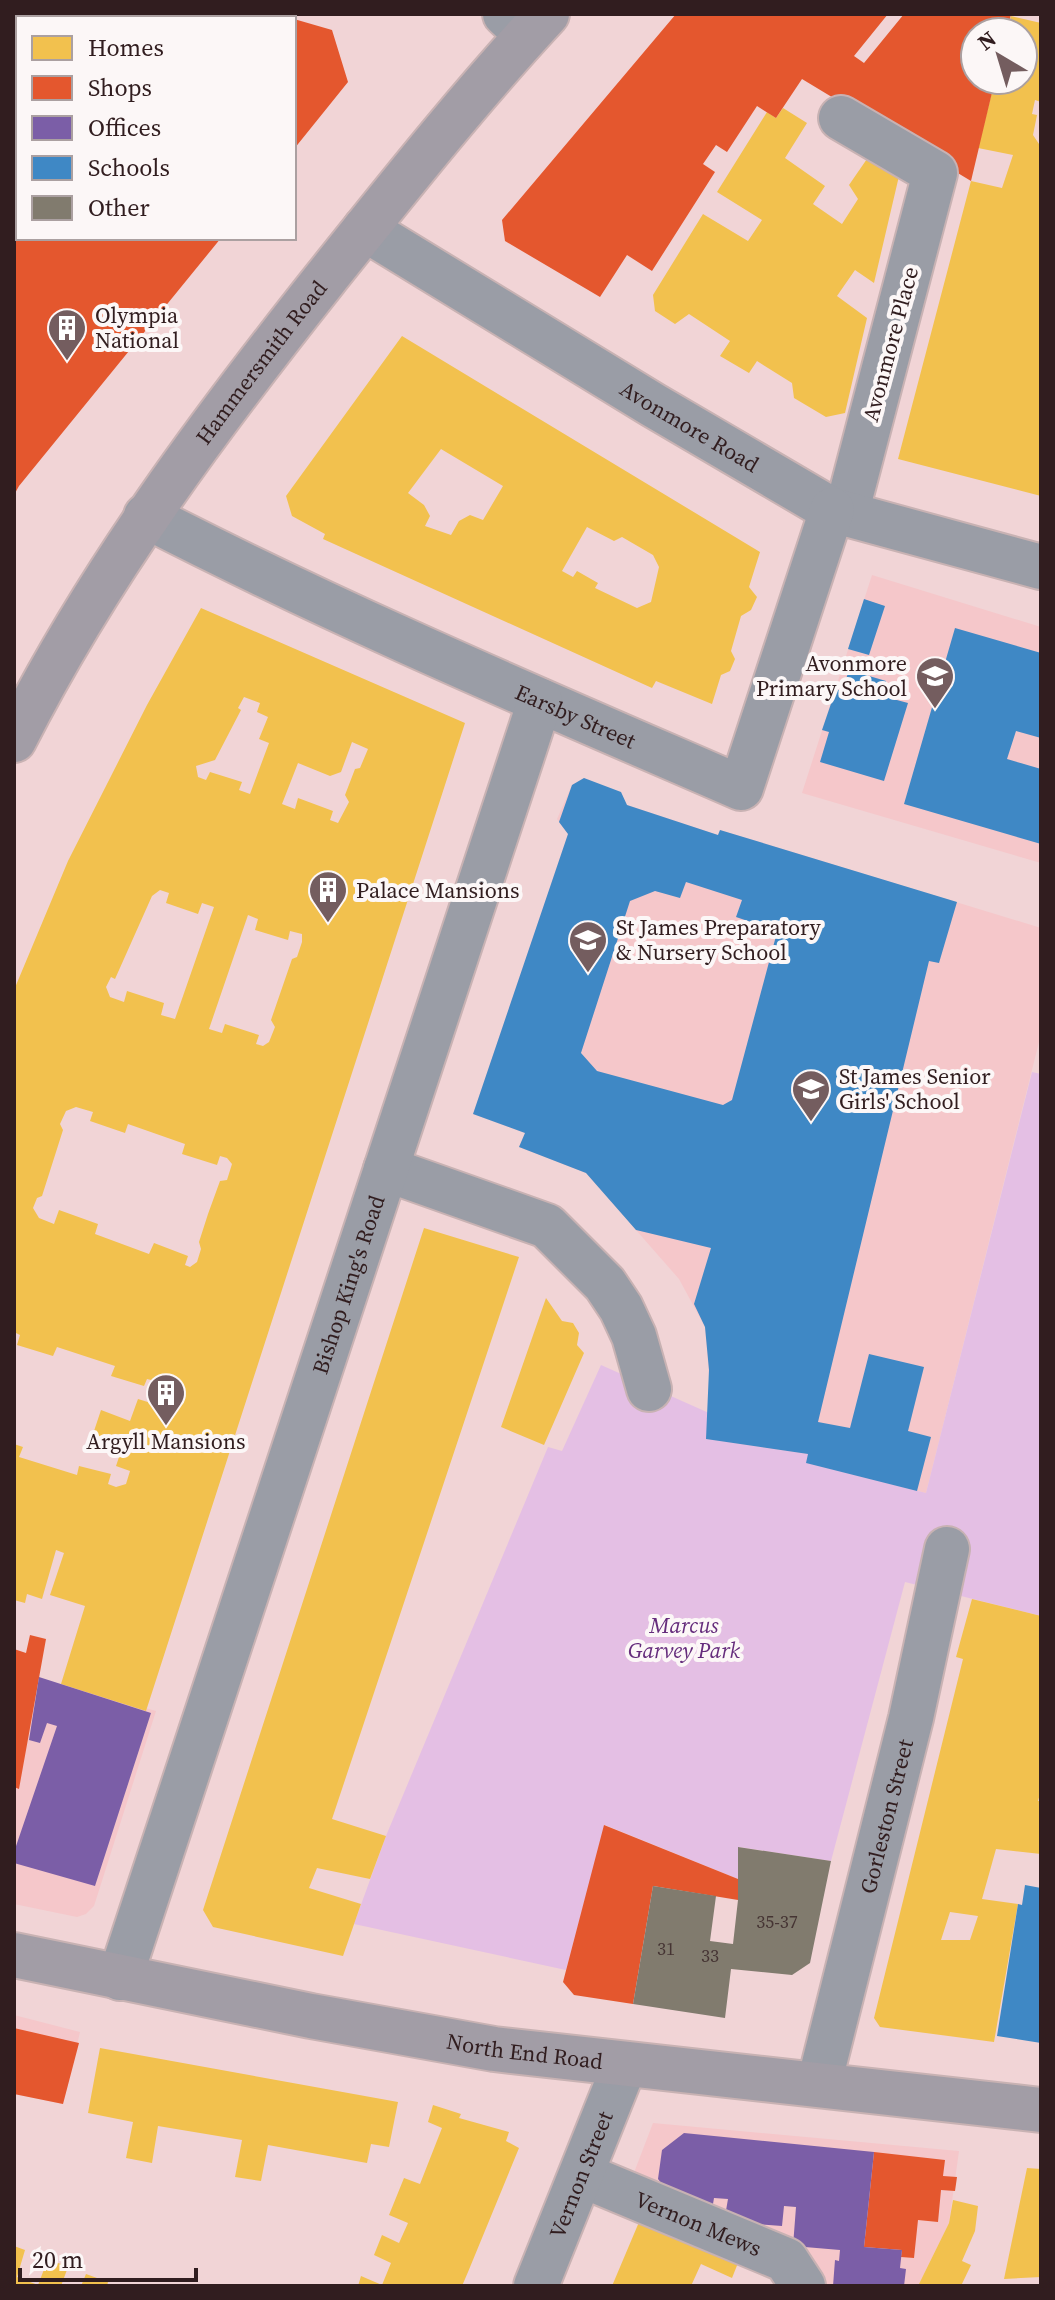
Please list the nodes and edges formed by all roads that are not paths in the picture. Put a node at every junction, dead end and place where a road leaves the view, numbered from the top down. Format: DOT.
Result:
graph roads {
  1 [pos="526,21"];
  2 [pos="841,118"];
  3 [pos="365,229"];
  4 [pos="839,512"];
  5 [pos="146,516"];
  6 [pos="1041,567"];
  7 [pos="540,701"];
  8 [pos="14,740"];
  9 [pos="386,1169"];
  10 [pos="649,1389"];
  11 [pos="947,1549"];
  12 [pos="14,1955"];
  13 [pos="120,1978"];
  14 [pos="625,2064"];
  15 [pos="819,2084"];
  16 [pos="1041,2110"];
  17 [pos="582,2175"];
  18 [pos="536,2286"];
  19 [pos="803,2286"];
  1 -- 3 [label="main road, Hammersmith Road"];
  2 -- 4 [label="street, Avonmore Place"];
  3 -- 4 [label="street, Avonmore Road"];
  3 -- 5 [label="main road, Hammersmith Road"];
  4 -- 6 [label="street, Avonmore Road"];
  4 -- 7 [label="street, Earsby Street"];
  5 -- 7 [label="street, Earsby Street"];
  5 -- 8 [label="main road, Hammersmith Road"];
  7 -- 9 [label="street, Bishop King's Road"];
  9 -- 10 [label="street"];
  9 -- 13 [label="street, Bishop King's Road"];
  11 -- 15 [label="street, Gorleston Street"];
  12 -- 13 [label="main road, North End Road"];
  13 -- 14 [label="main road, North End Road"];
  14 -- 15 [label="main road, North End Road"];
  14 -- 17 [label="street, Vernon Street"];
  15 -- 16 [label="main road, North End Road"];
  17 -- 18 [label="street, Vernon Street"];
  17 -- 19 [label="street, Vernon Mews"];
}
